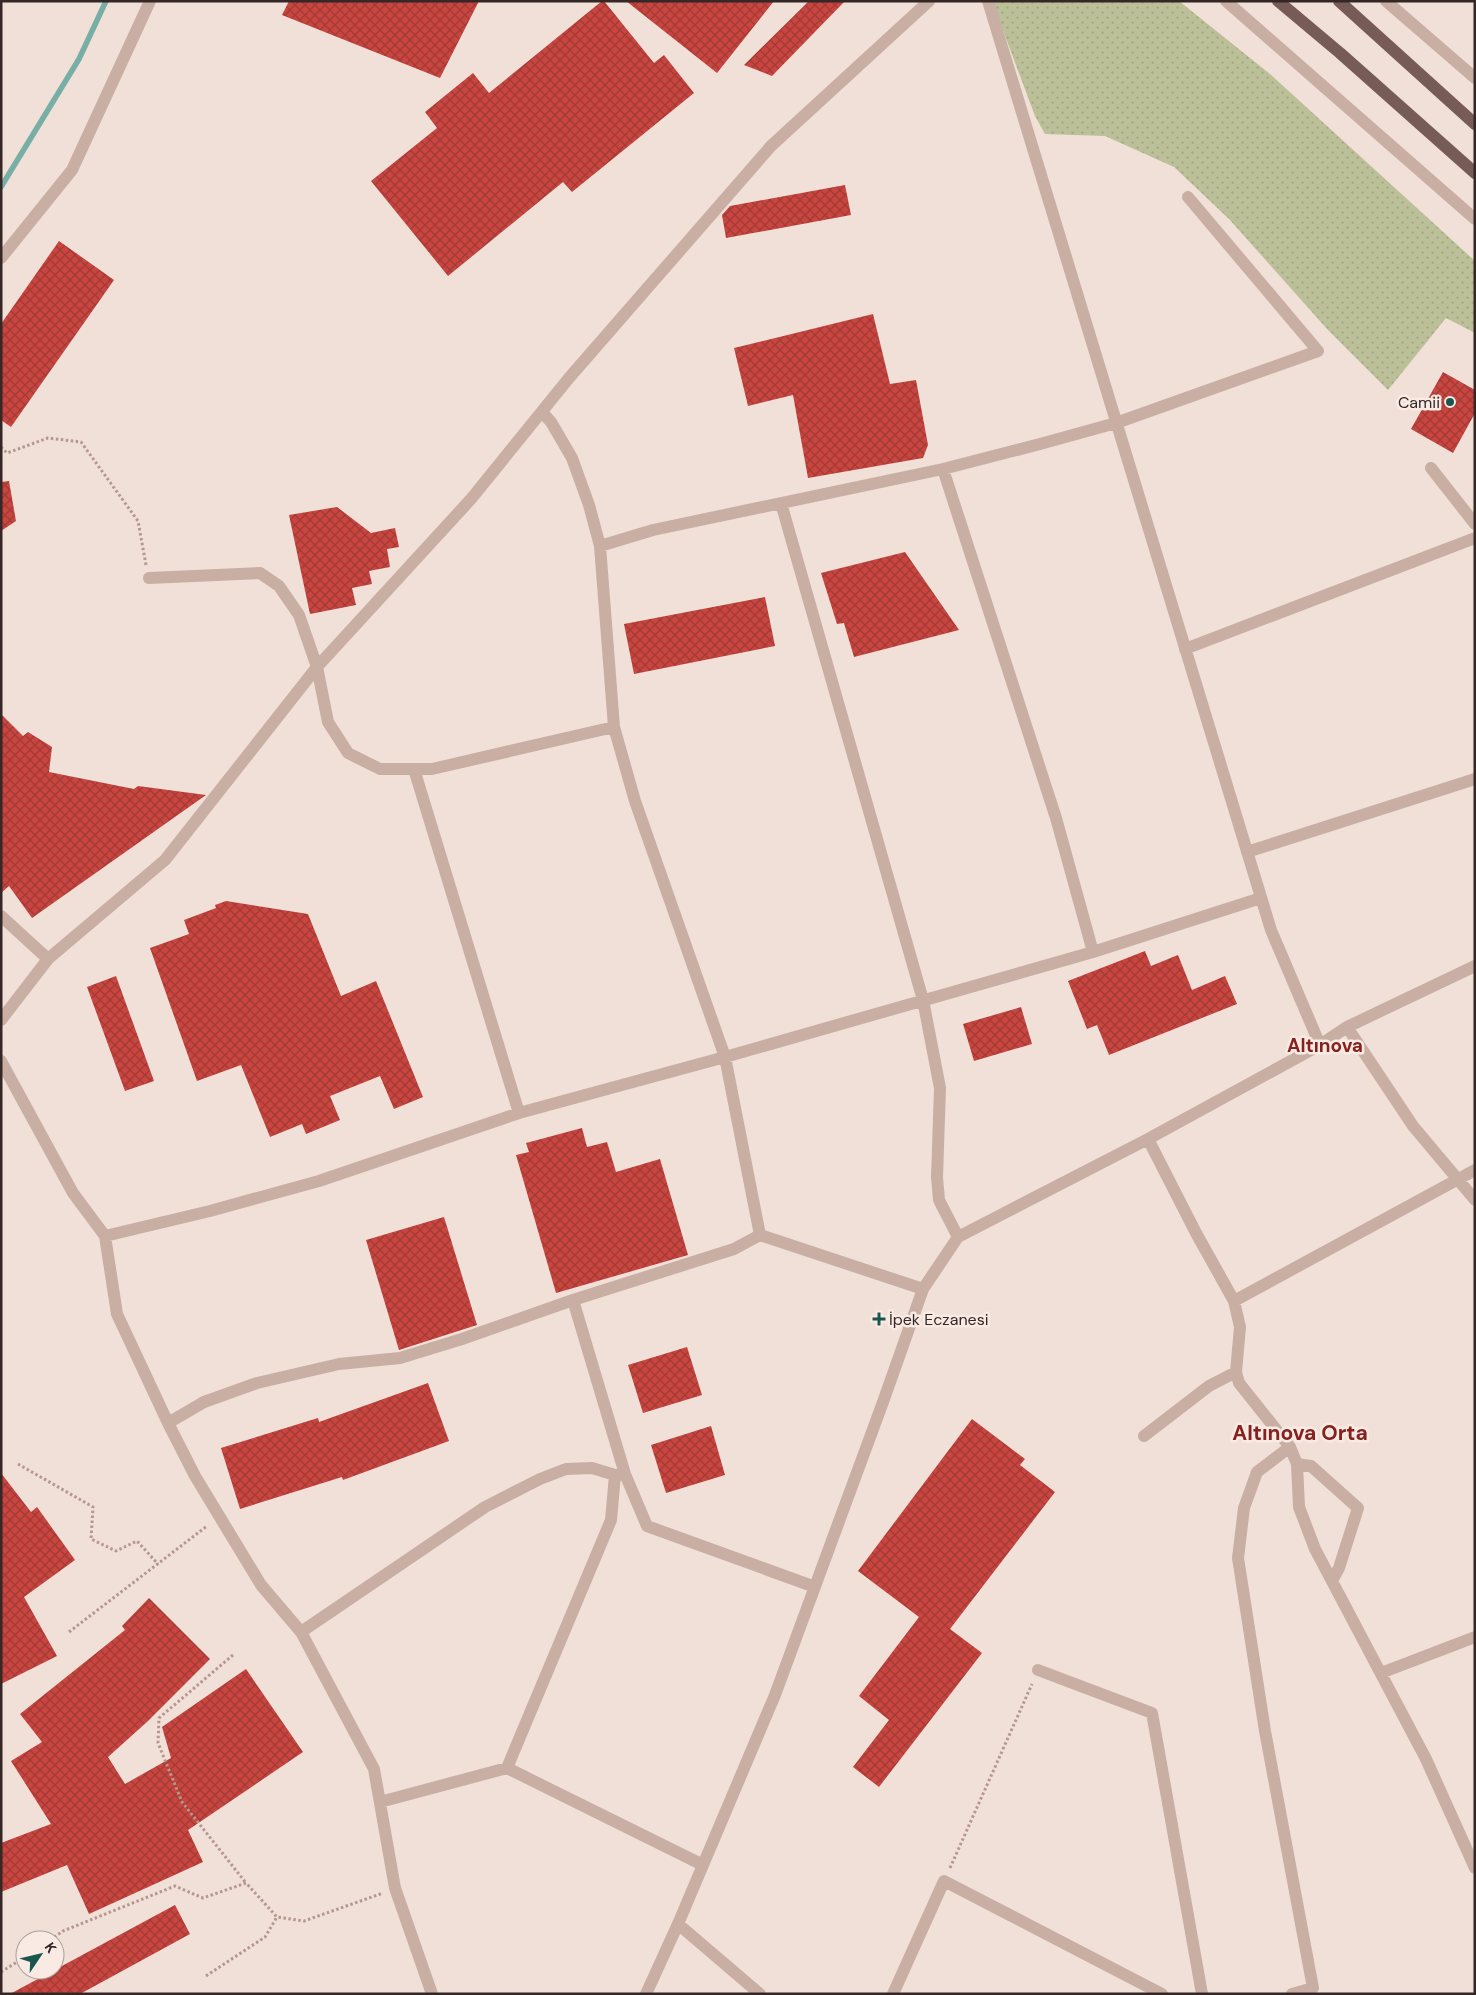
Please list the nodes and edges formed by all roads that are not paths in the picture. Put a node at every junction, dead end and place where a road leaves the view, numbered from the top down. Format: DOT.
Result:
graph roads {
  1 [pos="150,1"];
  2 [pos="929,1"];
  3 [pos="988,1"];
  4 [pos="1226,1"];
  5 [pos="1278,1"];
  6 [pos="1338,1"];
  7 [pos="1386,1"];
  8 [pos="1237,6"];
  9 [pos="1475,78"];
  10 [pos="1475,124"];
  11 [pos="1475,173"];
  12 [pos="1188,197"];
  13 [pos="1475,219"];
  14 [pos="1,258"];
  15 [pos="542,412"];
  16 [pos="1116,422"];
  17 [pos="1431,468"];
  18 [pos="943,469"];
  19 [pos="781,503"];
  20 [pos="1475,524"];
  21 [pos="1475,538"];
  22 [pos="600,546"];
  23 [pos="149,578"];
  24 [pos="1185,649"];
  25 [pos="317,667"];
  26 [pos="614,727"];
  27 [pos="414,769"];
  28 [pos="1475,779"];
  29 [pos="1247,852"];
  30 [pos="1261,898"];
  31 [pos="1,916"];
  32 [pos="1093,952"];
  33 [pos="48,960"];
  34 [pos="1475,966"];
  35 [pos="923,1000"];
  36 [pos="1,1020"];
  37 [pos="1347,1027"];
  38 [pos="1320,1045"];
  39 [pos="725,1057"];
  40 [pos="1,1061"];
  41 [pos="519,1113"];
  42 [pos="1148,1139"];
  43 [pos="1475,1170"];
  44 [pos="1457,1179"];
  45 [pos="1475,1200"];
  46 [pos="760,1235"];
  47 [pos="105,1236"];
  48 [pos="958,1237"];
  49 [pos="923,1290"];
  50 [pos="573,1300"];
  51 [pos="1234,1301"];
  52 [pos="1236,1372"];
  53 [pos="168,1423"];
  54 [pos="1144,1436"];
  55 [pos="1290,1447"];
  56 [pos="1297,1464"];
  57 [pos="620,1474"];
  58 [pos="1332,1581"];
  59 [pos="815,1587"];
  60 [pos="301,1632"];
  61 [pos="1475,1637"];
  62 [pos="1038,1670"];
  63 [pos="1381,1673"];
  64 [pos="507,1768"];
  65 [pos="380,1802"];
  66 [pos="1471,1849"];
  67 [pos="703,1865"];
  68 [pos="1475,1868"];
  69 [pos="678,1924"];
  70 [pos="432,1994"];
  71 [pos="646,1994"];
  72 [pos="760,1994"];
  73 [pos="893,1994"];
  74 [pos="1162,1994"];
  75 [pos="1202,1994"];
  76 [pos="1292,1994"];
  1 -- 14 [label="street"];
  2 -- 15 [label="street"];
  3 -- 16 [label="street"];
  4 -- 8 [label="street"];
  5 -- 11 [label="main road"];
  6 -- 10 [label="main road"];
  7 -- 9 [label="street"];
  8 -- 13 [label="street"];
  12 -- 16 [label="street"];
  15 -- 22 [label="street"];
  15 -- 25 [label="street"];
  16 -- 18 [label="street"];
  16 -- 24 [label="street"];
  17 -- 20 [label="street"];
  18 -- 19 [label="street"];
  18 -- 32 [label="street"];
  19 -- 22 [label="street"];
  19 -- 35 [label="street"];
  21 -- 24 [label="street"];
  22 -- 26 [label="street"];
  23 -- 25 [label="street"];
  24 -- 29 [label="street"];
  25 -- 27 [label="street"];
  25 -- 33 [label="street"];
  26 -- 27 [label="street"];
  26 -- 39 [label="street"];
  27 -- 41 [label="street"];
  28 -- 29 [label="street"];
  29 -- 30 [label="street"];
  30 -- 32 [label="street"];
  30 -- 38 [label="street"];
  31 -- 33 [label="street"];
  32 -- 35 [label="street"];
  33 -- 36 [label="street"];
  34 -- 37 [label="street"];
  35 -- 39 [label="street"];
  35 -- 48 [label="street"];
  37 -- 38 [label="street"];
  37 -- 44 [label="street"];
  38 -- 42 [label="street"];
  39 -- 41 [label="street"];
  39 -- 46 [label="street"];
  40 -- 47 [label="street"];
  41 -- 47 [label="street"];
  42 -- 48 [label="street"];
  42 -- 51 [label="street"];
  43 -- 44 [label="street"];
  44 -- 45 [label="street"];
  44 -- 51 [label="street"];
  46 -- 49 [label="street"];
  46 -- 50 [label="street"];
  47 -- 53 [label="street"];
  48 -- 49 [label="street"];
  49 -- 59 [label="street"];
  50 -- 53 [label="street"];
  50 -- 57 [label="street"];
  51 -- 52 [label="street"];
  52 -- 54 [label="street"];
  52 -- 55 [label="street"];
  53 -- 60 [label="street"];
  55 -- 56 [label="street"];
  55 -- 76 [label="street"];
  56 -- 58 [label="street"];
  56 -- 58 [label="street"];
  57 -- 59 [label="street"];
  57 -- 60 [label="street"];
  57 -- 64 [label="street"];
  58 -- 63 [label="street"];
  59 -- 67 [label="street"];
  60 -- 65 [label="street"];
  61 -- 63 [label="street"];
  62 -- 75 [label="street"];
  63 -- 66 [label="street"];
  64 -- 65 [label="street"];
  64 -- 67 [label="street"];
  65 -- 70 [label="street"];
  66 -- 68 [label="street"];
  67 -- 69 [label="street"];
  69 -- 71 [label="street"];
  69 -- 72 [label="street"];
  73 -- 74 [label="street"];
}
